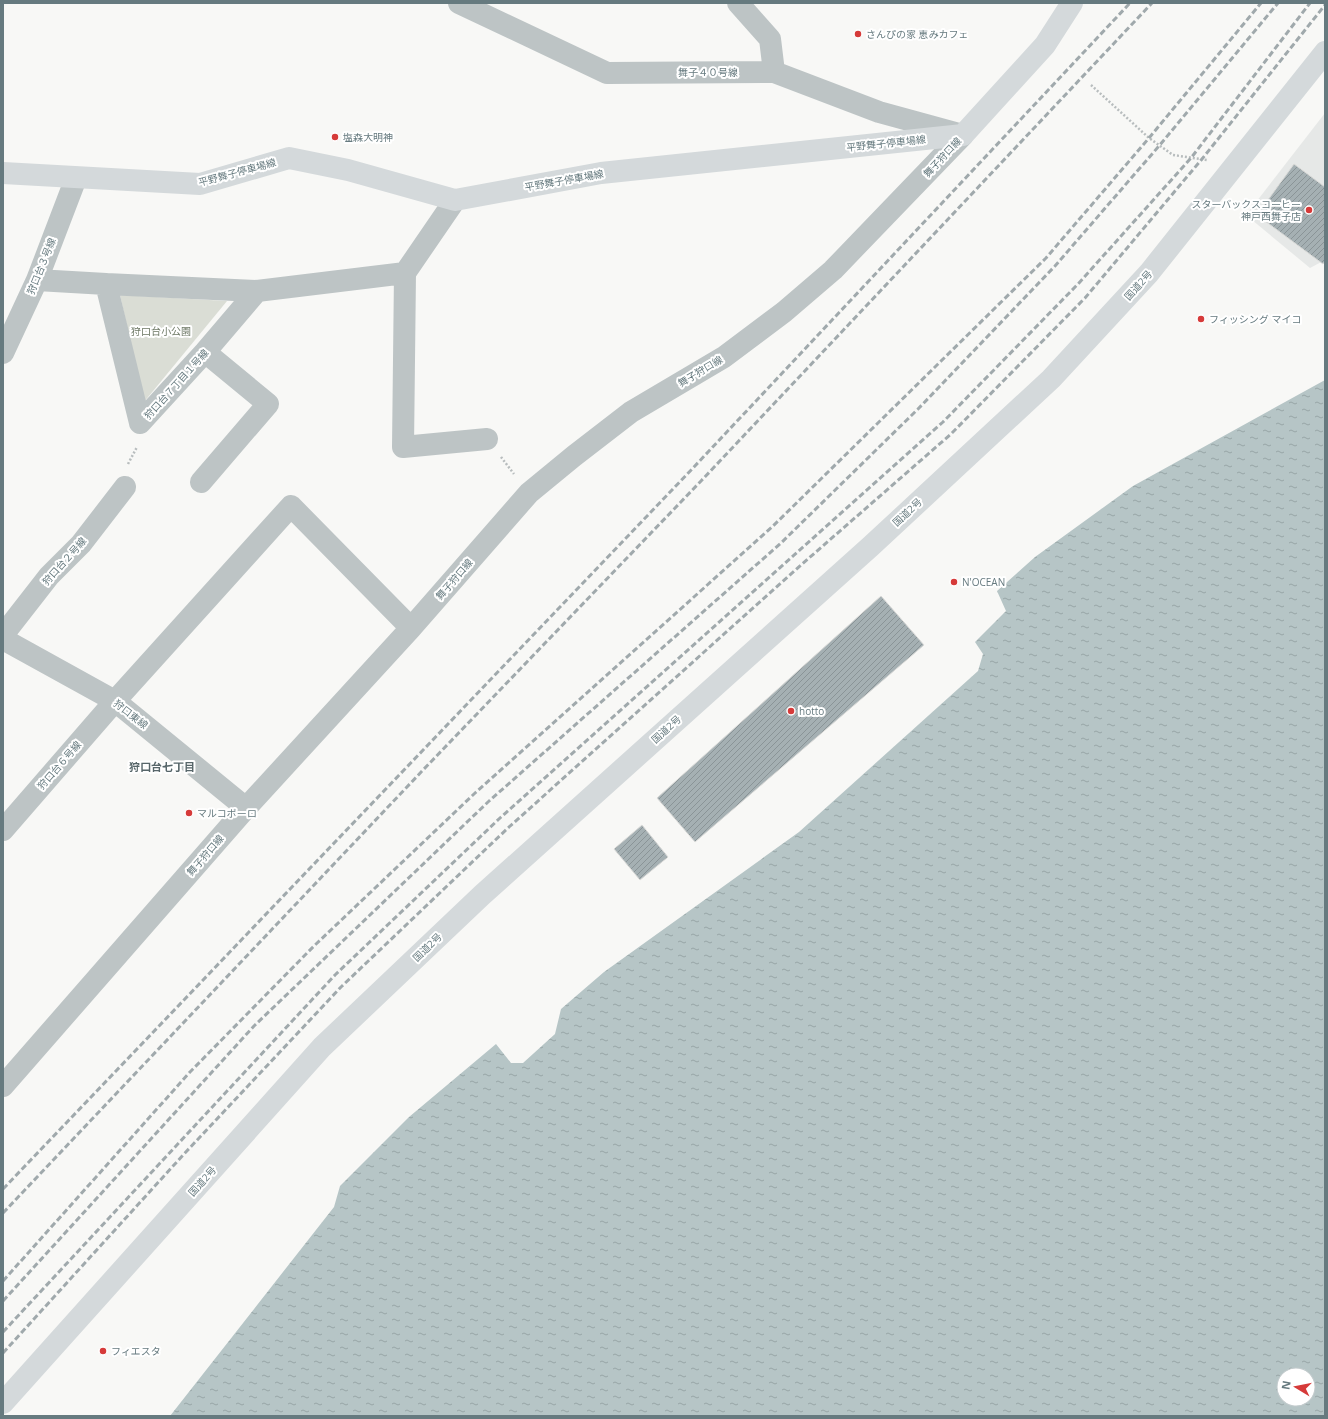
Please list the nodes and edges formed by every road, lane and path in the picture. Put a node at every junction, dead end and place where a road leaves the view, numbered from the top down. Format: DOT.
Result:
graph roads {
  1 [pos="461,3"];
  2 [pos="738,3"];
  3 [pos="1072,3"];
  4 [pos="1325,52"];
  5 [pos="774,72"];
  6 [pos="1091,85"];
  7 [pos="963,134"];
  8 [pos="1214,161"];
  9 [pos="3,173"];
  10 [pos="76,178"];
  11 [pos="455,200"];
  12 [pos="405,273"];
  13 [pos="37,280"];
  14 [pos="106,284"];
  15 [pos="257,291"];
  16 [pos="205,352"];
  17 [pos="3,353"];
  18 [pos="140,423"];
  19 [pos="487,439"];
  20 [pos="201,482"];
  21 [pos="125,487"];
  22 [pos="529,493"];
  23 [pos="412,628"];
  24 [pos="3,635"];
  25 [pos="3,639"];
  26 [pos="114,701"];
  27 [pos="246,808"];
  28 [pos="5,824"];
  29 [pos="3,1086"];
  30 [pos="3,1403"];
  1 -- 5 [label="street, 舞子４０号線"];
  2 -- 5 [label="street"];
  3 -- 7 [label="main road"];
  4 -- 30 [label="main road, 国道2号"];
  5 -- 7 [label="street, 舞子４０号線"];
  6 -- 8 [label="path"];
  7 -- 11 [label="main road, 平野舞子停車場線"];
  7 -- 22 [label="street, 舞子狩口線"];
  9 -- 10 [label="main road, 平野舞子停車場線"];
  10 -- 11 [label="main road, 平野舞子停車場線"];
  10 -- 13 [label="street, 狩口台３号線"];
  11 -- 12 [label="street"];
  12 -- 15 [label="street"];
  12 -- 19 [label="street"];
  13 -- 14 [label="street"];
  13 -- 17 [label="street, 狩口台３号線"];
  14 -- 15 [label="street"];
  14 -- 18 [label="street, 狩口台７丁目１号線"];
  15 -- 16 [label="street, 狩口台７丁目１号線"];
  16 -- 18 [label="street, 狩口台７丁目１号線"];
  16 -- 20 [label="street"];
  18 -- 21 [label="path"];
  19 -- 22 [label="path"];
  21 -- 24 [label="street, 狩口台２号線"];
  22 -- 23 [label="street, 舞子狩口線"];
  23 -- 26 [label="street, 狩口台６号線"];
  23 -- 27 [label="street, 舞子狩口線"];
  25 -- 26 [label="street, 狩口東線"];
  26 -- 27 [label="street, 狩口東線"];
  26 -- 28 [label="street, 狩口台６号線"];
  27 -- 29 [label="street, 舞子狩口線"];
}
